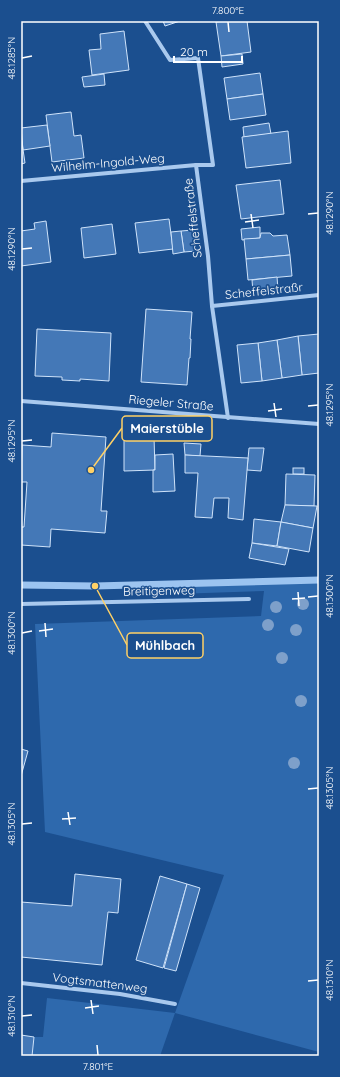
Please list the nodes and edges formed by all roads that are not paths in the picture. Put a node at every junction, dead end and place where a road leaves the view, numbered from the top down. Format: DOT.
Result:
graph roads {
  1 [pos="145,21"];
  2 [pos="196,165"];
  3 [pos="21,181"];
  4 [pos="319,296"];
  5 [pos="212,306"];
  6 [pos="21,401"];
  7 [pos="228,418"];
  8 [pos="319,424"];
  9 [pos="250,599"];
  10 [pos="21,604"];
  11 [pos="21,983"];
  12 [pos="175,1004"];
  1 -- 2 [label="street, Scheffelstraße"];
  2 -- 3 [label="street, Wilhelm-Ingold-Weg"];
  2 -- 5 [label="street, Scheffelstraße"];
  4 -- 5 [label="street, Scheffelstraßr"];
  5 -- 7 [label="street, Scheffelstraße"];
  6 -- 7 [label="street, Riegeler Straße"];
  7 -- 8 [label="street, Riegeler Straße"];
  9 -- 10 [label="street, Breitigenweg"];
  11 -- 12 [label="street, Vogtsmattenweg"];
}
